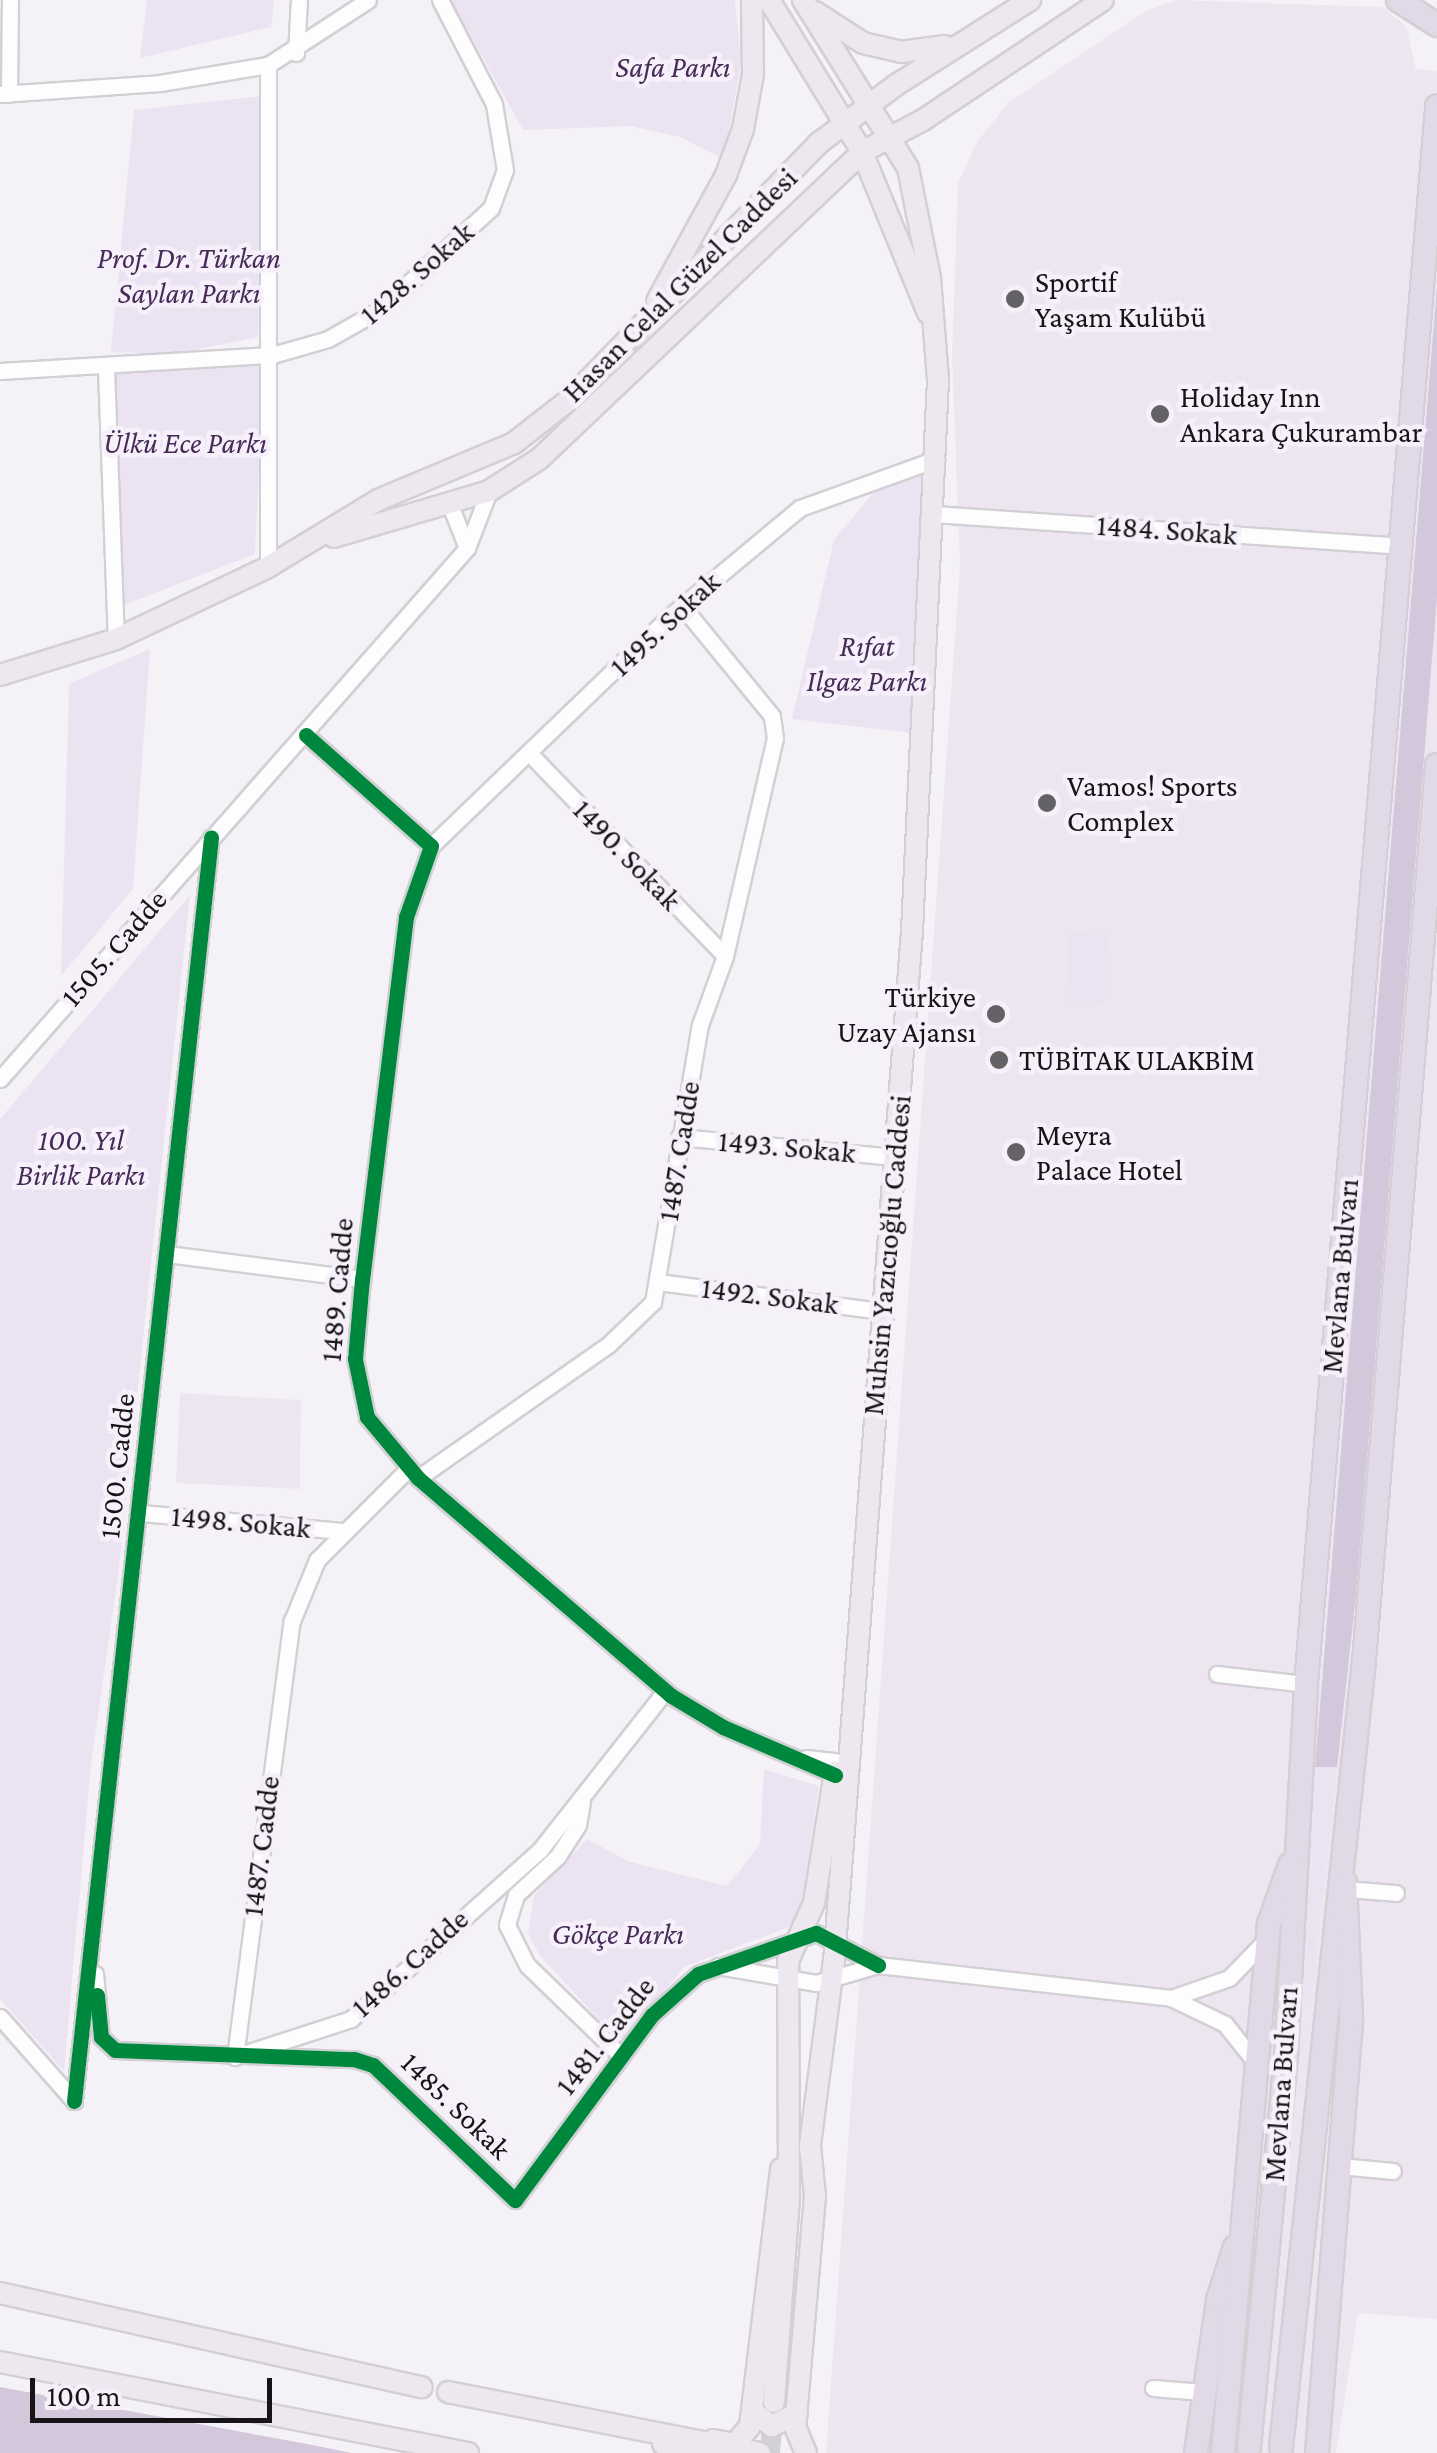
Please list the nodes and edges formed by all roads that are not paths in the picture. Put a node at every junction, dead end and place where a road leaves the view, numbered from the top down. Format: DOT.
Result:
graph roads {
  1 [pos="10,0"];
  2 [pos="300,0"];
  3 [pos="368,0"];
  4 [pos="440,0"];
  5 [pos="752,0"];
  6 [pos="770,0"];
  7 [pos="1030,0"];
  8 [pos="1103,0"];
  9 [pos="1398,0"];
  10 [pos="805,3"];
  11 [pos="1437,25"];
  12 [pos="975,35"];
  13 [pos="296,52"];
  14 [pos="268,65"];
  15 [pos="4,94"];
  16 [pos="868,104"];
  17 [pos="1437,106"];
  18 [pos="843,124"];
  19 [pos="890,137"];
  20 [pos="862,152"];
  21 [pos="645,322"];
  22 [pos="935,328"];
  23 [pos="272,355"];
  24 [pos="106,368"];
  25 [pos="0,371"];
  26 [pos="936,459"];
  27 [pos="471,460"];
  28 [pos="438,474"];
  29 [pos="489,490"];
  30 [pos="450,505"];
  31 [pos="934,514"];
  32 [pos="315,542"];
  33 [pos="1400,546"];
  34 [pos="467,548"];
  35 [pos="268,568"];
  36 [pos="682,606"];
  37 [pos="116,639"];
  38 [pos="0,674"];
  39 [pos="306,735"];
  40 [pos="530,754"];
  41 [pos="1437,765"];
  42 [pos="211,837"];
  43 [pos="431,846"];
  44 [pos="725,956"];
  45 [pos="0,1078"];
  46 [pos="680,1138"];
  47 [pos="895,1157"];
  48 [pos="167,1254"];
  49 [pos="362,1279"];
  50 [pos="658,1282"];
  51 [pos="882,1311"];
  52 [pos="413,1473"];
  53 [pos="140,1513"];
  54 [pos="343,1531"];
  55 [pos="1217,1674"];
  56 [pos="1306,1684"];
  57 [pos="665,1691"];
  58 [pos="840,1770"];
  59 [pos="583,1798"];
  60 [pos="1295,1858"];
  61 [pos="1340,1864"];
  62 [pos="1347,1890"];
  63 [pos="1396,1893"];
  64 [pos="801,1934"];
  65 [pos="833,1938"];
  66 [pos="1268,1938"];
  67 [pos="92,1946"];
  68 [pos="878,1964"];
  69 [pos="714,1966"];
  70 [pos="788,1977"];
  71 [pos="829,1982"];
  72 [pos="1171,1998"];
  73 [pos="2,2021"];
  74 [pos="621,2056"];
  75 [pos="235,2057"];
  76 [pos="1256,2063"];
  77 [pos="810,2146"];
  78 [pos="786,2147"];
  79 [pos="1340,2166"];
  80 [pos="1393,2170"];
  81 [pos="789,2196"];
  82 [pos="515,2200"];
  83 [pos="1243,2236"];
  84 [pos="0,2293"];
  85 [pos="0,2362"];
  86 [pos="422,2387"];
  87 [pos="1153,2388"];
  88 [pos="448,2392"];
  89 [pos="1203,2392"];
  90 [pos="774,2402"];
  91 [pos="752,2411"];
  92 [pos="797,2413"];
  93 [pos="706,2447"];
  94 [pos="1249,2447"];
  95 [pos="1282,2448"];
  96 [pos="468,2453"];
  97 [pos="760,2453"];
  98 [pos="806,2453"];
  99 [pos="1196,2453"];
  100 [pos="1223,2453"];
  101 [pos="1317,2453"];
  1 -- 15 [label="street"];
  2 -- 13 [label="street"];
  3 -- 13 [label="street"];
  4 -- 23 [label="street, 1428. Sokak"];
  5 -- 21 [label="main road"];
  6 -- 18 [label="main road, Muhsin Yazıcıoğlu Caddesi"];
  7 -- 12 [label="main road, Hasan Celal Güzel Caddesi"];
  8 -- 19 [label="main road, Hasan Celal Güzel Caddesi"];
  9 -- 11 [label="highway"];
  10 -- 12 [label="main road"];
  10 -- 16 [label="main road, Muhsin Yazıcıoğlu Caddesi"];
  12 -- 16 [label="main road, Hasan Celal Güzel Caddesi"];
  13 -- 14 [label="street"];
  14 -- 15 [label="street"];
  14 -- 23 [label="street"];
  16 -- 18 [label="main road, Hasan Celal Güzel Caddesi"];
  16 -- 19 [label="main road, Muhsin Yazıcıoğlu Caddesi"];
  17 -- 33 [label="highway, Mevlana Bulvarı"];
  18 -- 20 [label="main road, Muhsin Yazıcıoğlu Caddesi"];
  18 -- 21 [label="main road, Hasan Celal Güzel Caddesi"];
  19 -- 20 [label="main road, Hasan Celal Güzel Caddesi"];
  19 -- 22 [label="main road, Muhsin Yazıcıoğlu Caddesi"];
  20 -- 22 [label="main road, Muhsin Yazıcıoğlu Caddesi"];
  20 -- 29 [label="main road, Hasan Celal Güzel Caddesi"];
  21 -- 27 [label="main road, Hasan Celal Güzel Caddesi"];
  22 -- 26 [label="main road, Muhsin Yazıcıoğlu Caddesi"];
  23 -- 24 [label="street, 1428. Sokak"];
  23 -- 35 [label="street"];
  24 -- 25 [label="street, 1428. Sokak"];
  24 -- 37 [label="street"];
  26 -- 31 [label="main road, Muhsin Yazıcıoğlu Caddesi"];
  26 -- 36 [label="street, 1495. Sokak"];
  27 -- 28 [label="main road, Hasan Celal Güzel Caddesi"];
  27 -- 29 [label="main road"];
  28 -- 30 [label="main road"];
  28 -- 32 [label="main road, Hasan Celal Güzel Caddesi"];
  29 -- 30 [label="main road, Hasan Celal Güzel Caddesi"];
  29 -- 34 [label="street, 1505. Cadde"];
  30 -- 32 [label="main road, Hasan Celal Güzel Caddesi"];
  30 -- 34 [label="street"];
  31 -- 33 [label="street, 1484. Sokak"];
  31 -- 47 [label="main road, Muhsin Yazıcıoğlu Caddesi"];
  32 -- 35 [label="main road, Hasan Celal Güzel Caddesi"];
  33 -- 56 [label="highway, Mevlana Bulvarı"];
  34 -- 39 [label="street, 1505. Cadde"];
  35 -- 37 [label="main road, Hasan Celal Güzel Caddesi"];
  36 -- 40 [label="street, 1495. Sokak"];
  36 -- 44 [label="street, 1487. Cadde"];
  37 -- 38 [label="main road, Hasan Celal Güzel Caddesi"];
  39 -- 42 [label="street, 1505. Cadde"];
  39 -- 43 [label="street"];
  40 -- 43 [label="street, 1495. Sokak"];
  40 -- 44 [label="street, 1490. Sokak"];
  41 -- 61 [label="highway, Mevlana Bulvarı"];
  42 -- 45 [label="street, 1505. Cadde"];
  42 -- 48 [label="street, 1500. Cadde"];
  43 -- 49 [label="street, 1489. Cadde"];
  44 -- 46 [label="street, 1487. Cadde"];
  46 -- 47 [label="street, 1493. Sokak"];
  46 -- 50 [label="street, 1487. Cadde"];
  47 -- 51 [label="main road, Muhsin Yazıcıoğlu Caddesi"];
  48 -- 49 [label="street"];
  48 -- 53 [label="street, 1500. Cadde"];
  49 -- 52 [label="street, 1489. Cadde"];
  50 -- 51 [label="street, 1492. Sokak"];
  50 -- 52 [label="street, 1487. Cadde"];
  51 -- 58 [label="main road, Muhsin Yazıcıoğlu Caddesi"];
  52 -- 54 [label="street, 1487. Cadde"];
  52 -- 57 [label="street, 1489. Cadde"];
  53 -- 54 [label="street, 1498. Sokak"];
  53 -- 67 [label="street, 1500. Cadde"];
  54 -- 75 [label="street, 1487. Cadde"];
  55 -- 56 [label="street"];
  56 -- 60 [label="highway, Mevlana Bulvarı"];
  57 -- 58 [label="street, 1489. Cadde"];
  57 -- 59 [label="street, 1486. Cadde"];
  58 -- 64 [label="main road, Muhsin Yazıcıoğlu Caddesi"];
  58 -- 65 [label="main road, Muhsin Yazıcıoğlu Caddesi"];
  59 -- 74 [label="street"];
  59 -- 75 [label="street, 1486. Cadde"];
  60 -- 66 [label="highway"];
  60 -- 94 [label="highway, Mevlana Bulvarı"];
  61 -- 62 [label="highway"];
  61 -- 95 [label="highway, Mevlana Bulvarı"];
  62 -- 63 [label="street"];
  62 -- 79 [label="highway"];
  64 -- 65 [label="street, 1481. Cadde"];
  64 -- 69 [label="street, 1481. Cadde"];
  64 -- 70 [label="main road, Muhsin Yazıcıoğlu Caddesi"];
  65 -- 68 [label="street, 1481. Cadde"];
  65 -- 71 [label="main road, Muhsin Yazıcıoğlu Caddesi"];
  66 -- 72 [label="street, 1481. Cadde"];
  66 -- 76 [label="highway"];
  67 -- 73 [label="street, 1500. Cadde"];
  67 -- 75 [label="street, 1486. Cadde"];
  68 -- 71 [label="street, 1481. Cadde"];
  68 -- 72 [label="street, 1481. Cadde"];
  69 -- 70 [label="street, 1481. Cadde"];
  69 -- 74 [label="street, 1481. Cadde"];
  70 -- 71 [label="street, 1481. Cadde"];
  70 -- 78 [label="main road, Muhsin Yazıcıoğlu Caddesi"];
  71 -- 77 [label="main road, Muhsin Yazıcıoğlu Caddesi"];
  72 -- 76 [label="street, 1481. Cadde"];
  74 -- 82 [label="street, 1481. Cadde"];
  75 -- 82 [label="street, 1485. Sokak"];
  76 -- 83 [label="highway"];
  77 -- 81 [label="main road, Muhsin Yazıcıoğlu Caddesi"];
  77 -- 92 [label="main road, Muhsin Yazıcıoğlu Caddesi"];
  78 -- 81 [label="main road, Muhsin Yazıcıoğlu Caddesi"];
  78 -- 91 [label="main road, Muhsin Yazıcıoğlu Caddesi"];
  79 -- 80 [label="street"];
  79 -- 101 [label="highway"];
  81 -- 90 [label="main road, Muhsin Yazıcıoğlu Caddesi"];
  83 -- 89 [label="highway"];
  83 -- 100 [label="highway"];
  84 -- 86 [label="main road"];
  85 -- 96 [label="main road"];
  87 -- 89 [label="street"];
  88 -- 93 [label="main road"];
  89 -- 99 [label="highway"];
  91 -- 92 [label="main road"];
  91 -- 93 [label="main road"];
  92 -- 98 [label="main road, Muhsin Yazıcıoğlu Caddesi"];
  93 -- 97 [label="main road"];
}
